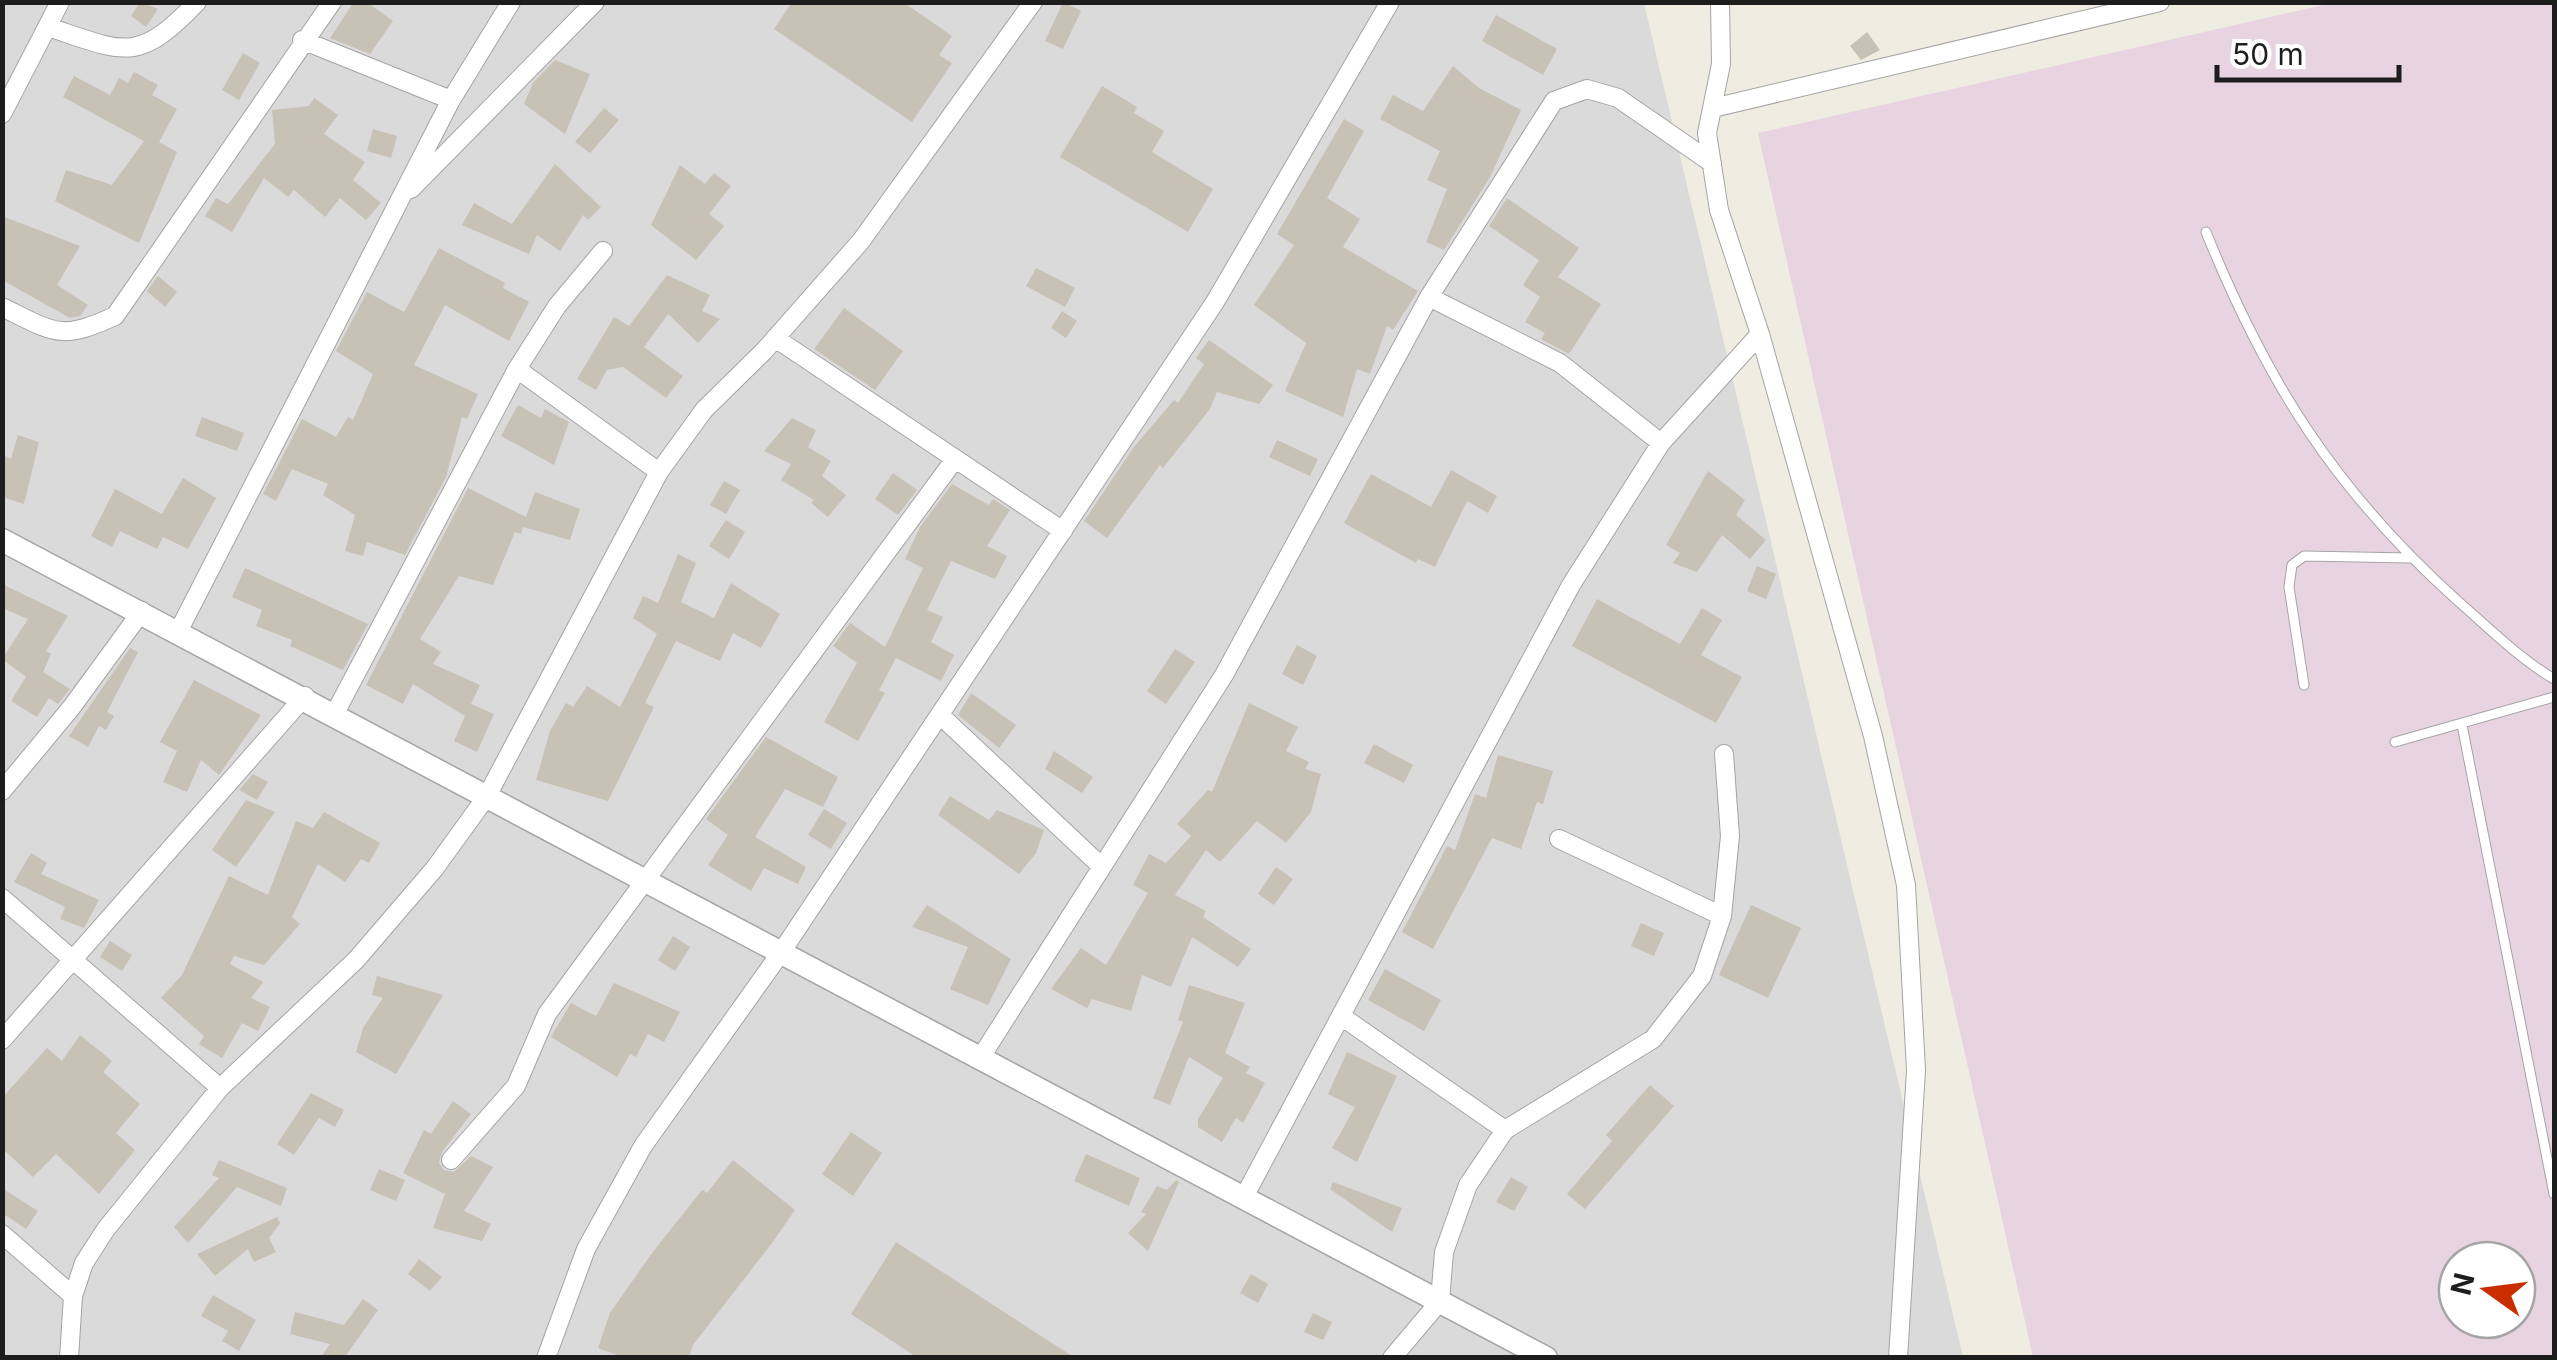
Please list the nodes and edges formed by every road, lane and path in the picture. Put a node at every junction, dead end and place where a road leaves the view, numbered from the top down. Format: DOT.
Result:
graph roads {
  1 [pos="60,2"];
  2 [pos="196,2"];
  3 [pos="332,2"];
  4 [pos="511,2"];
  5 [pos="595,2"];
  6 [pos="1033,2"];
  7 [pos="1390,2"];
  8 [pos="1720,2"];
  9 [pos="2160,2"];
  10 [pos="48,27"];
  11 [pos="302,40"];
  12 [pos="451,100"];
  13 [pos="1712,108"];
  14 [pos="2,114"];
  15 [pos="1712,162"];
  16 [pos="397,204"];
  17 [pos="2206,232"];
  18 [pos="603,251"];
  19 [pos="1429,297"];
  20 [pos="2,307"];
  21 [pos="1760,334"];
  22 [pos="775,338"];
  23 [pos="517,369"];
  24 [pos="1661,443"];
  25 [pos="956,459"];
  26 [pos="660,472"];
  27 [pos="1062,531"];
  28 [pos="2,540"];
  29 [pos="2410,558"];
  30 [pos="142,611"];
  31 [pos="179,630"];
  32 [pos="2554,679"];
  33 [pos="2304,685"];
  34 [pos="305,696"];
  35 [pos="2554,698"];
  36 [pos="335,713"];
  37 [pos="940,715"];
  38 [pos="2462,725"];
  39 [pos="2395,742"];
  40 [pos="1724,754"];
  41 [pos="2,791"];
  42 [pos="487,796"];
  43 [pos="1559,840"];
  44 [pos="1102,867"];
  45 [pos="646,882"];
  46 [pos="2,898"];
  47 [pos="1722,916"];
  48 [pos="782,951"];
  49 [pos="74,962"];
  50 [pos="1342,1016"];
  51 [pos="2,1040"];
  52 [pos="981,1057"];
  53 [pos="220,1088"];
  54 [pos="1505,1130"];
  55 [pos="451,1160"];
  56 [pos="2554,1194"];
  57 [pos="1244,1197"];
  58 [pos="2,1234"];
  59 [pos="73,1296"];
  60 [pos="1440,1301"];
  61 [pos="68,1358"];
  62 [pos="546,1358"];
  63 [pos="1392,1358"];
  64 [pos="1546,1358"];
  65 [pos="1898,1358"];
  1 -- 10 [label="street"];
  2 -- 10 [label="street"];
  3 -- 11 [label="street"];
  4 -- 12 [label="street"];
  5 -- 16 [label="street"];
  6 -- 22 [label="street"];
  7 -- 27 [label="street"];
  8 -- 13 [label="street"];
  9 -- 13 [label="street"];
  10 -- 14 [label="street"];
  11 -- 12 [label="street"];
  11 -- 20 [label="street"];
  12 -- 16 [label="street"];
  13 -- 15 [label="street"];
  15 -- 19 [label="street"];
  15 -- 21 [label="street"];
  16 -- 31 [label="street"];
  17 -- 29 [label="lane"];
  18 -- 23 [label="street"];
  19 -- 24 [label="street"];
  19 -- 44 [label="street"];
  21 -- 24 [label="street"];
  21 -- 65 [label="street"];
  22 -- 25 [label="street"];
  22 -- 26 [label="street"];
  23 -- 26 [label="street"];
  23 -- 36 [label="street"];
  24 -- 50 [label="street"];
  25 -- 27 [label="street"];
  25 -- 45 [label="street"];
  26 -- 42 [label="street"];
  27 -- 37 [label="street"];
  28 -- 30 [label="street"];
  29 -- 32 [label="lane"];
  29 -- 33 [label="lane"];
  30 -- 31 [label="street"];
  30 -- 41 [label="street"];
  31 -- 34 [label="street"];
  34 -- 36 [label="street"];
  34 -- 49 [label="street"];
  35 -- 38 [label="lane"];
  36 -- 42 [label="street"];
  37 -- 44 [label="street"];
  37 -- 48 [label="street"];
  38 -- 39 [label="lane"];
  38 -- 56 [label="lane"];
  40 -- 47 [label="street"];
  42 -- 45 [label="street"];
  42 -- 53 [label="street"];
  43 -- 47 [label="street"];
  44 -- 52 [label="street"];
  45 -- 48 [label="street"];
  45 -- 55 [label="street"];
  46 -- 49 [label="street"];
  47 -- 54 [label="street"];
  48 -- 52 [label="street"];
  48 -- 62 [label="street"];
  49 -- 51 [label="street"];
  49 -- 53 [label="street"];
  50 -- 54 [label="street"];
  50 -- 57 [label="street"];
  52 -- 57 [label="street"];
  53 -- 59 [label="street"];
  54 -- 60 [label="street"];
  57 -- 60 [label="street"];
  58 -- 59 [label="street"];
  59 -- 61 [label="street"];
  60 -- 63 [label="street"];
  60 -- 64 [label="street"];
}
